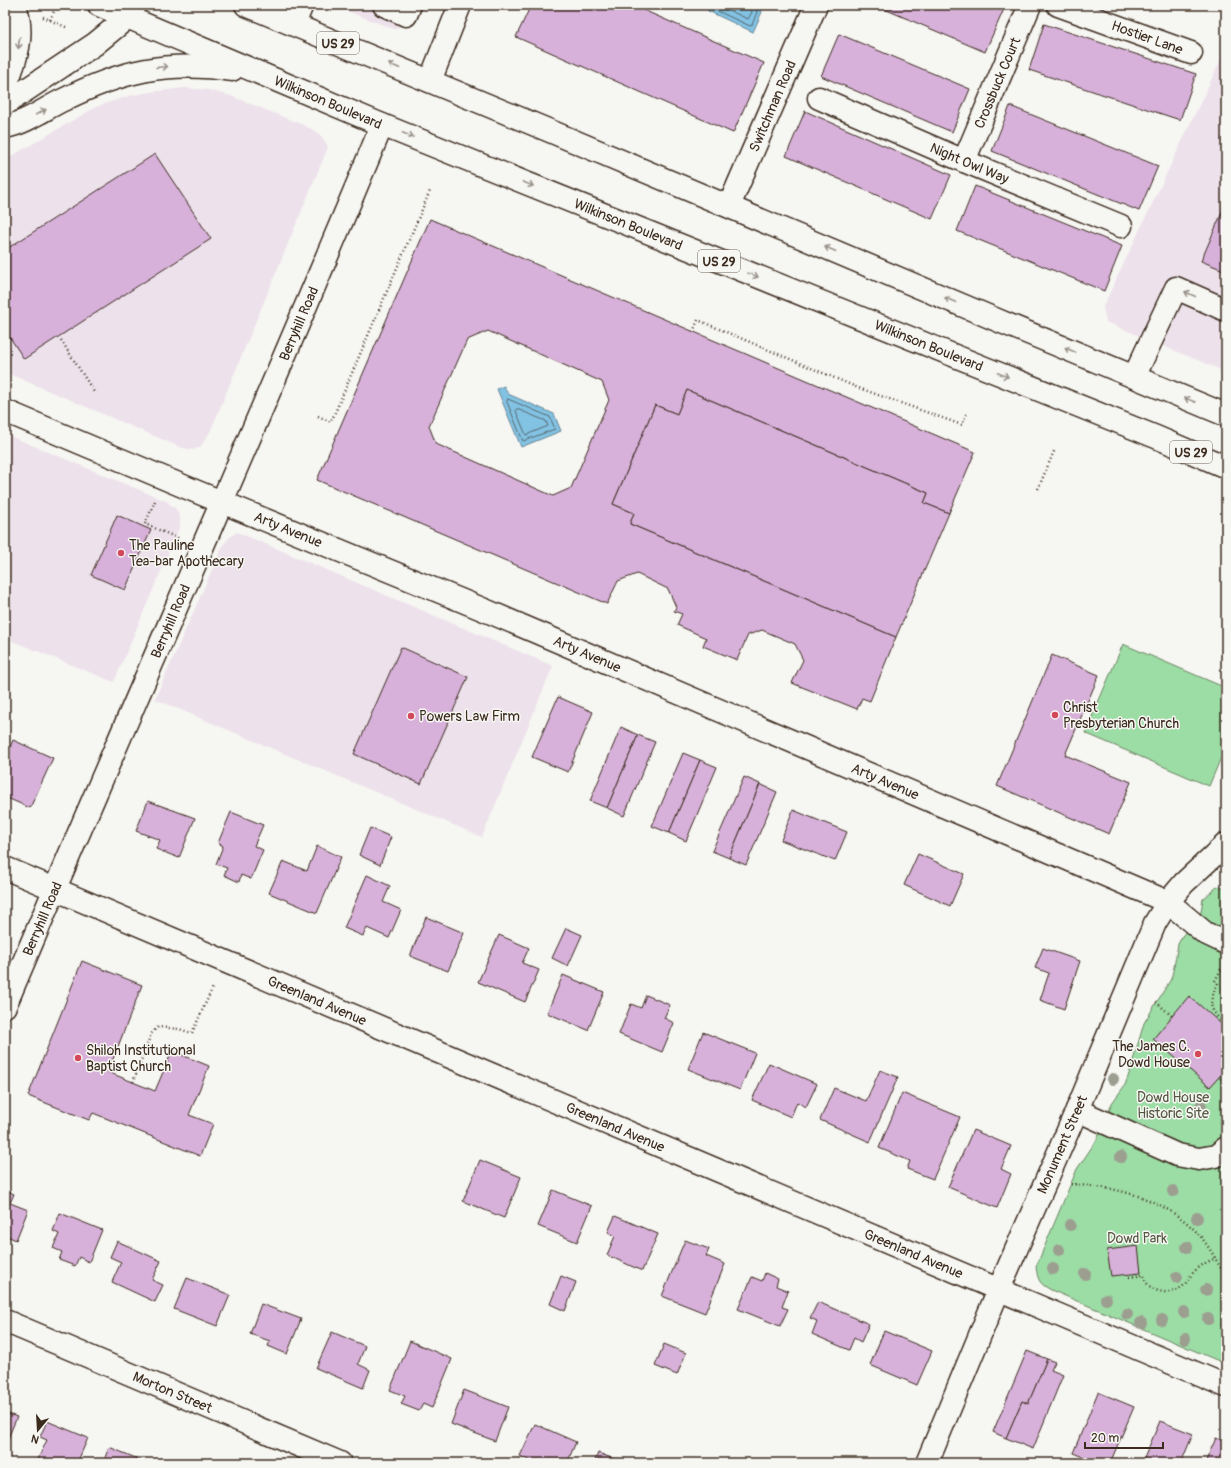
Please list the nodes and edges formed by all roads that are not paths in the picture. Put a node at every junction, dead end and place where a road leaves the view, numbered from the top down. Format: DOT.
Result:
graph roads {
  1 [pos="15,5"];
  2 [pos="99,5"];
  3 [pos="246,5"];
  4 [pos="384,5"];
  5 [pos="410,5"];
  6 [pos="460,5"];
  7 [pos="816,5"];
  8 [pos="1030,5"];
  9 [pos="1058,5"];
  10 [pos="132,11"];
  11 [pos="298,14"];
  12 [pos="1191,53"];
  13 [pos="430,81"];
  14 [pos="281,83"];
  15 [pos="5,87"];
  16 [pos="819,98"];
  17 [pos="5,104"];
  18 [pos="382,125"];
  19 [pos="5,127"];
  20 [pos="964,161"];
  21 [pos="729,206"];
  22 [pos="1121,226"];
  23 [pos="1226,310"];
  24 [pos="1134,377"];
  25 [pos="5,411"];
  26 [pos="1226,415"];
  27 [pos="1226,466"];
  28 [pos="223,503"];
  29 [pos="1226,844"];
  30 [pos="5,868"];
  31 [pos="54,888"];
  32 [pos="1168,902"];
  33 [pos="1225,953"];
  34 [pos="5,1006"];
  35 [pos="1077,1110"];
  36 [pos="1226,1148"];
  37 [pos="998,1289"];
  38 [pos="5,1322"];
  39 [pos="1226,1386"];
  40 [pos="314,1458"];
  41 [pos="340,1463"];
  42 [pos="927,1463"];
  1 -- 15 [label="street, one-way"];
  2 -- 10 [label="street, Wilkinson Boulevard"];
  3 -- 11 [label="street, US 29"];
  4 -- 5 [label="street"];
  6 -- 13 [label="street"];
  7 -- 21 [label="street, Switchman Road"];
  8 -- 20 [label="street, Crossbuck Court"];
  9 -- 12 [label="street, Hostier Lane"];
  10 -- 14 [label="street, Wilkinson Boulevard / US 29"];
  10 -- 17 [label="street"];
  13 -- 11 [label="street, US 29, one-way"];
  13 -- 21 [label="street, US 29"];
  14 -- 18 [label="street, Wilkinson Boulevard / US 29"];
  19 -- 14 [label="street, one-way"];
  16 -- 20 [label="street, Night Owl Way"];
  18 -- 27 [label="street, Wilkinson Boulevard / US 29, one-way"];
  18 -- 28 [label="street, Berryhill Road"];
  20 -- 22 [label="street, Night Owl Way"];
  24 -- 21 [label="street, US 29, one-way"];
  23 -- 24 [label="street, one-way"];
  26 -- 24 [label="street, US 29, one-way"];
  25 -- 28 [label="street, Arty Avenue"];
  28 -- 31 [label="street, Berryhill Road"];
  28 -- 32 [label="street, Arty Avenue"];
  29 -- 32 [label="street, Monument Street"];
  30 -- 31 [label="street, Greenland Avenue"];
  31 -- 34 [label="street, Berryhill Road"];
  31 -- 37 [label="street, Greenland Avenue"];
  32 -- 33 [label="street, Arty Avenue"];
  32 -- 35 [label="street, Monument Street"];
  35 -- 36 [label="street"];
  35 -- 37 [label="street, Monument Street"];
  37 -- 39 [label="street, Greenland Avenue"];
  37 -- 42 [label="street, Monument Street"];
  38 -- 40 [label="street, Morton Street"];
  40 -- 41 [label="street, Morton Street"];
}
